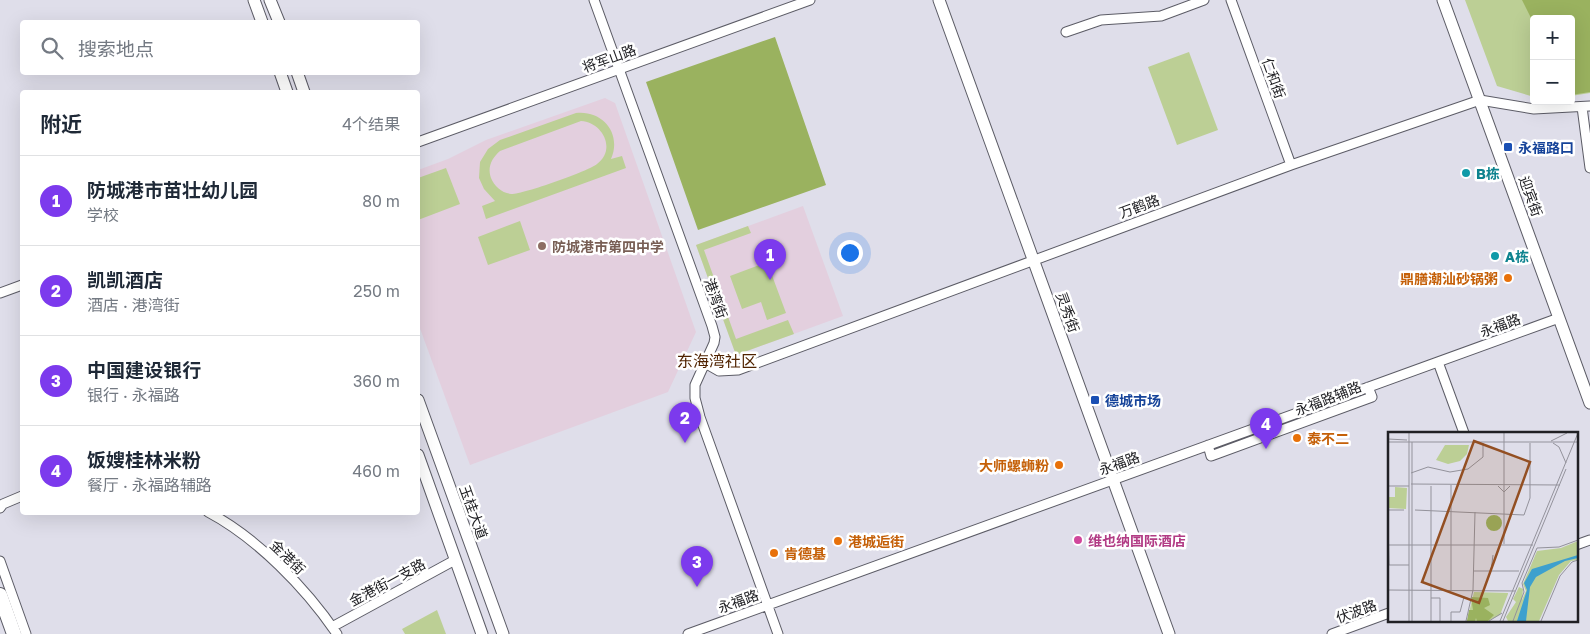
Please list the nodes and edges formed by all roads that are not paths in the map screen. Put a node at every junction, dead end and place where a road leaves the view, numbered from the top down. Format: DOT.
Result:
graph roads {
  1 [pos="254,0"];
  2 [pos="270,0"];
  3 [pos="594,0"];
  4 [pos="810,0"];
  5 [pos="939,0"];
  6 [pos="1204,0"];
  7 [pos="1231,0"];
  8 [pos="1444,0"];
  9 [pos="261,20"];
  10 [pos="277,20"];
  11 [pos="1066,32"];
  12 [pos="619,69"];
  13 [pos="281,75"];
  14 [pos="298,75"];
  15 [pos="286,90"];
  16 [pos="303,90"];
  17 [pos="1480,100"];
  18 [pos="1586,106"];
  19 [pos="420,141"];
  20 [pos="1291,165"];
  21 [pos="1590,168"];
  22 [pos="1033,260"];
  23 [pos="20,286"];
  24 [pos="0,293"];
  25 [pos="1559,318"];
  26 [pos="1438,362"];
  27 [pos="705,364"];
  28 [pos="1368,387"];
  29 [pos="1590,403"];
  30 [pos="420,406"];
  31 [pos="1464,432"];
  32 [pos="1208,445"];
  33 [pos="420,461"];
  34 [pos="1113,480"];
  35 [pos="20,497"];
  36 [pos="0,508"];
  37 [pos="212,515"];
  38 [pos="1590,540"];
  39 [pos="1578,544"];
  40 [pos="456,560"];
  41 [pos="0,561"];
  42 [pos="0,595"];
  43 [pos="768,605"];
  44 [pos="1388,613"];
  45 [pos="334,630"];
  46 [pos="14,634"];
  47 [pos="26,634"];
  48 [pos="482,634"];
  49 [pos="503,634"];
  50 [pos="688,634"];
  51 [pos="778,634"];
  52 [pos="1168,634"];
  53 [pos="1332,634"];
  1 -- 9 [label="main road"];
  2 -- 10 [label="main road"];
  3 -- 12 [label="street, 港湾街"];
  4 -- 12 [label="street, 将军山路"];
  5 -- 22 [label="main road, 灵秀街"];
  6 -- 11 [label="street"];
  7 -- 20 [label="street, 仁和街"];
  8 -- 17 [label="main road, 迎宾街"];
  12 -- 19 [label="street, 将军山路"];
  12 -- 27 [label="street, 港湾街"];
  13 -- 15 [label="main road"];
  14 -- 16 [label="main road"];
  17 -- 18 [label="street, 万鹤路"];
  17 -- 20 [label="street, 万鹤路"];
  17 -- 25 [label="main road, 迎宾街"];
  18 -- 21 [label="street"];
  20 -- 22 [label="street, 万鹤路"];
  22 -- 27 [label="street, 万鹤路"];
  22 -- 34 [label="main road, 灵秀街"];
  23 -- 24 [label="street"];
  25 -- 26 [label="street, 永福路"];
  25 -- 29 [label="main road, 迎宾街"];
  26 -- 28 [label="street, 永福路"];
  26 -- 31 [label="street"];
  27 -- 43 [label="street, 港湾街"];
  28 -- 32 [label="street, 永福路辅路"];
  30 -- 49 [label="main road, 玉桂大道"];
  32 -- 34 [label="street, 永福路"];
  33 -- 40 [label="main road"];
  34 -- 43 [label="street, 永福路"];
  34 -- 52 [label="main road, 灵秀街"];
  35 -- 36 [label="street"];
  37 -- 45 [label="street, 金港街"];
  38 -- 39 [label="street"];
  40 -- 45 [label="street, 金港街一支路"];
  40 -- 48 [label="main road"];
  41 -- 47 [label="street"];
  42 -- 46 [label="highway"];
  43 -- 50 [label="street, 永福路"];
  43 -- 51 [label="street, 港湾街"];
  44 -- 53 [label="street, 伏波路"];
}
